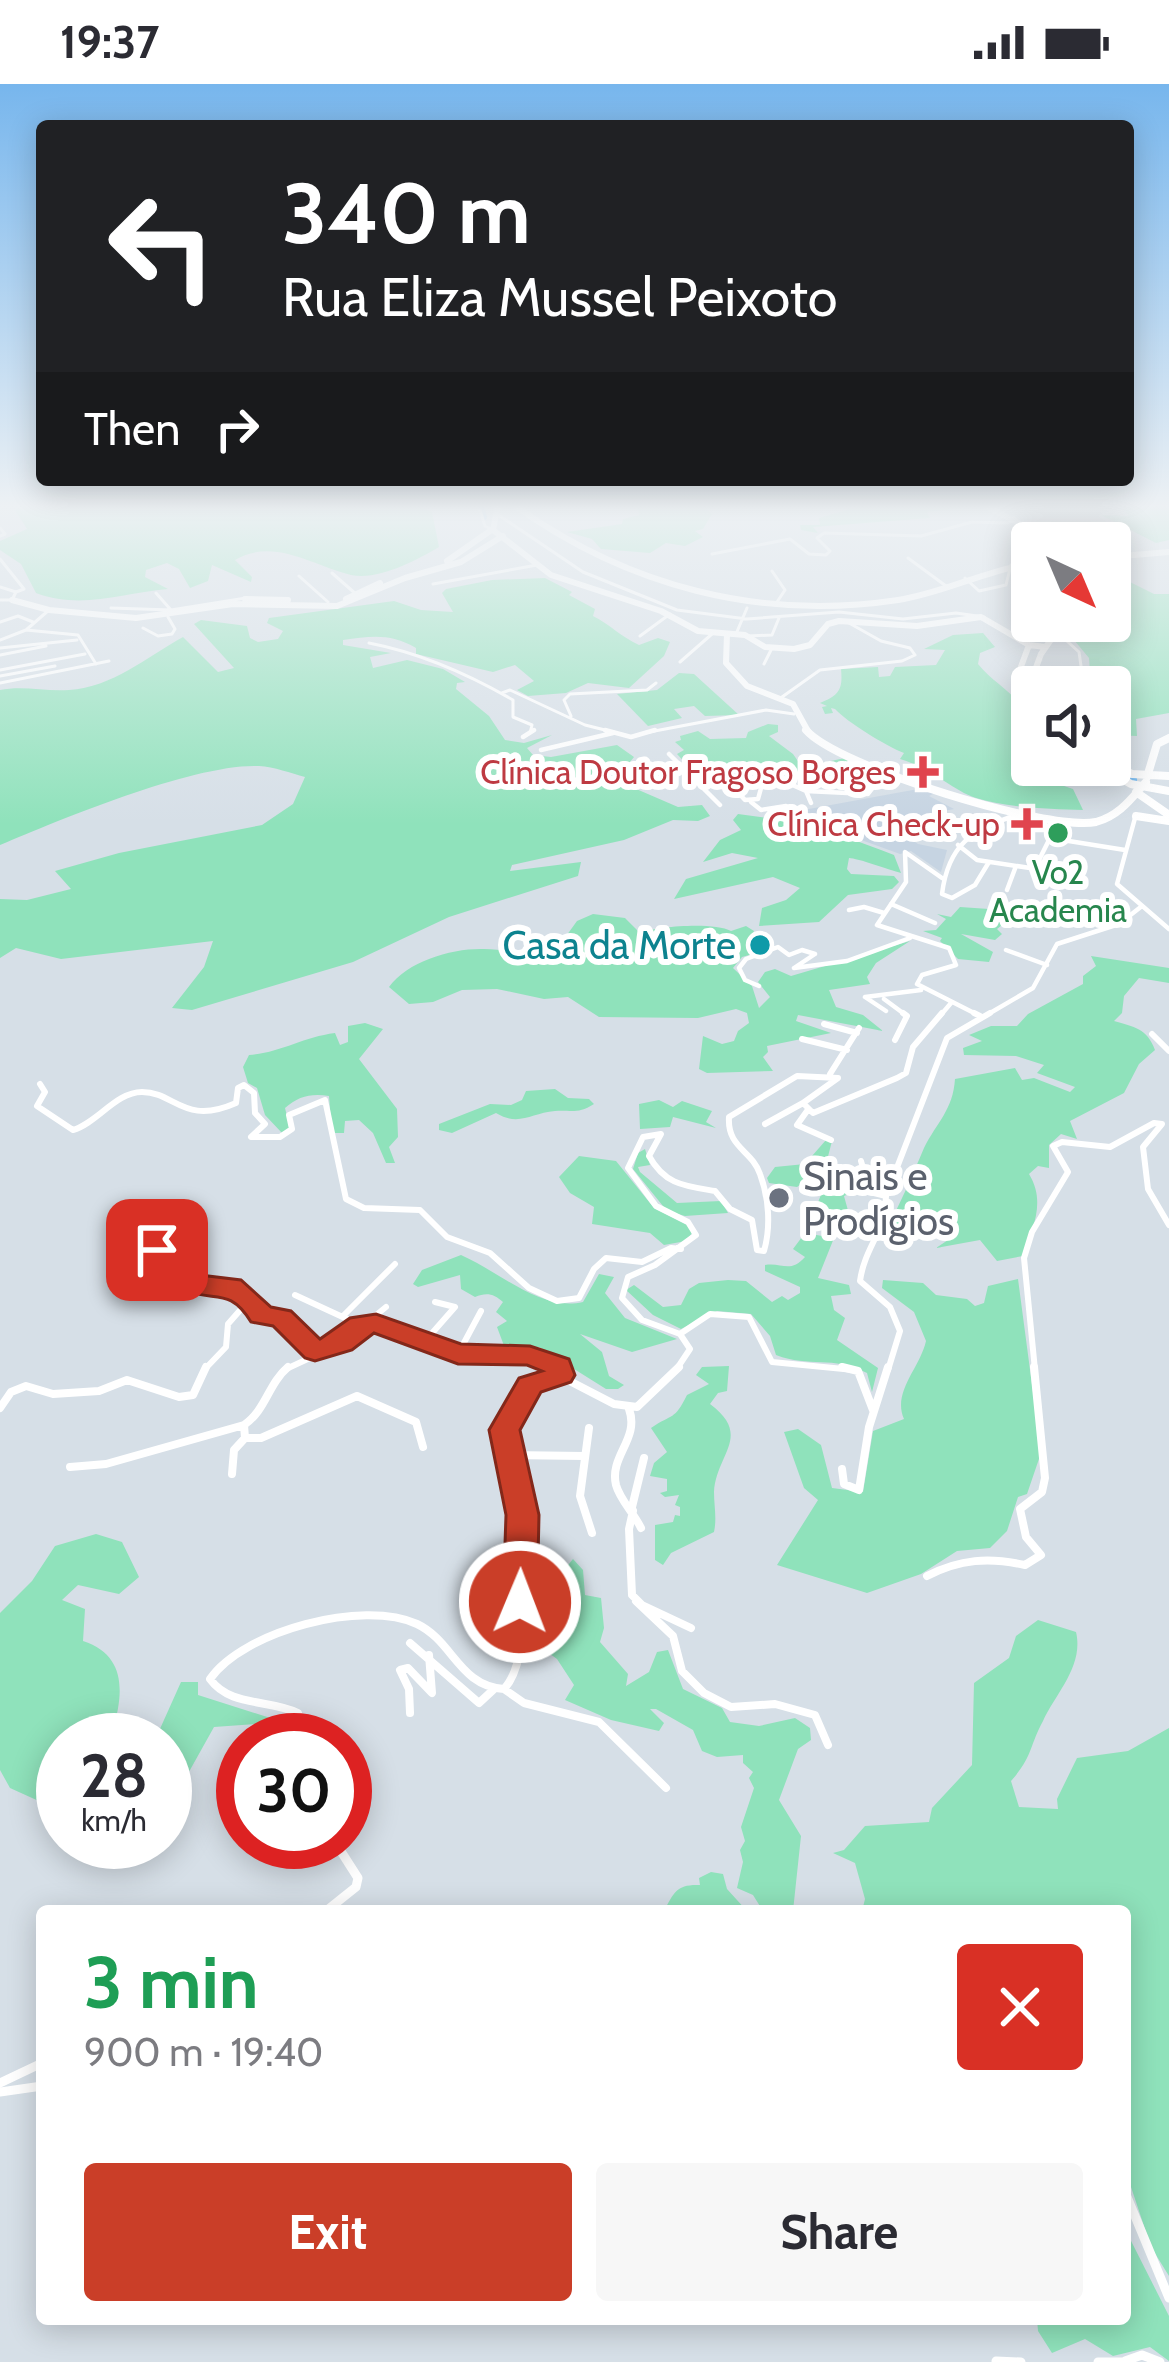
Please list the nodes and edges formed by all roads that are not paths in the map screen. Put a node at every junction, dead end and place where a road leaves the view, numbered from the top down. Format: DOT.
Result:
graph roads {
  1 [pos="48,611"];
  2 [pos="62,611"];
  3 [pos="150,611"];
  4 [pos="180,611"];
  5 [pos="661,611"];
  6 [pos="700,611"];
  7 [pos="746,611"];
  8 [pos="170,613"];
  9 [pos="670,614"];
  10 [pos="963,616"];
  11 [pos="779,618"];
  12 [pos="742,620"];
  13 [pos="846,620"];
  14 [pos="37,622"];
  15 [pos="0,624"];
  16 [pos="143,628"];
  17 [pos="26,630"];
  18 [pos="735,632"];
  19 [pos="712,634"];
  20 [pos="640,636"];
  21 [pos="757,636"];
  22 [pos="8,638"];
  23 [pos="77,640"];
  24 [pos="1050,642"];
  25 [pos="369,643"];
  26 [pos="1029,645"];
  27 [pos="46,646"];
  28 [pos="0,647"];
  29 [pos="1046,647"];
  30 [pos="772,648"];
  31 [pos="87,653"];
  32 [pos="109,661"];
  33 [pos="680,662"];
  34 [pos="96,664"];
  35 [pos="764,664"];
  36 [pos="56,666"];
  37 [pos="1021,666"];
  38 [pos="1037,666"];
  39 [pos="0,676"];
  40 [pos="656,683"];
  41 [pos="502,693"];
  42 [pos="782,697"];
  43 [pos="794,714"];
  44 [pos="573,719"];
  45 [pos="615,733"];
  46 [pos="524,737"];
  47 [pos="1169,738"];
  48 [pos="541,750"];
  49 [pos="669,754"];
  50 [pos="1152,757"];
  51 [pos="1169,759"];
  52 [pos="699,768"];
  53 [pos="715,771"];
  54 [pos="1131,774"];
  55 [pos="902,776"];
  56 [pos="1169,776"];
  57 [pos="692,778"];
  58 [pos="1131,784"];
  59 [pos="1146,789"];
  60 [pos="806,791"];
  61 [pos="1169,791"];
  62 [pos="750,801"];
  63 [pos="811,802"];
  64 [pos="720,805"];
  65 [pos="785,806"];
  66 [pos="1023,814"];
  67 [pos="1136,817"];
  68 [pos="1169,818"];
  69 [pos="958,845"];
  70 [pos="1125,850"];
  71 [pos="989,862"];
  72 [pos="1016,866"];
  73 [pos="942,878"];
  74 [pos="1007,890"];
  75 [pos="891,904"];
  76 [pos="1142,906"];
  77 [pos="849,910"];
  78 [pos="884,913"];
  79 [pos="935,923"];
  80 [pos="1169,929"];
  81 [pos="913,936"];
  82 [pos="1006,950"];
  83 [pos="1047,965"];
  84 [pos="759,986"];
  85 [pos="921,991"];
  86 [pos="880,997"];
  87 [pos="952,1003"];
  88 [pos="886,1011"];
  89 [pos="980,1016"];
  90 [pos="824,1024"];
  91 [pos="1152,1034"];
  92 [pos="802,1039"];
  93 [pos="895,1040"];
  94 [pos="847,1050"];
  95 [pos="1169,1051"];
  96 [pos="830,1074"];
  97 [pos="40,1084"];
  98 [pos="805,1107"];
  99 [pos="765,1124"];
  100 [pos="831,1140"];
  101 [pos="861,1161"];
  102 [pos="886,1196"];
  103 [pos="1169,1225"];
  104 [pos="681,1250"];
  105 [pos="140,1252"];
  106 [pos="395,1264"];
  107 [pos="296,1295"];
  108 [pos="249,1300"];
  109 [pos="435,1302"];
  110 [pos="386,1307"];
  111 [pos="481,1311"];
  112 [pos="344,1316"];
  113 [pos="360,1325"];
  114 [pos="680,1334"];
  115 [pos="426,1340"];
  116 [pos="315,1352"];
  117 [pos="458,1354"];
  118 [pos="560,1375"];
  119 [pos="0,1408"];
  120 [pos="628,1409"];
  121 [pos="873,1410"];
  122 [pos="244,1425"];
  123 [pos="589,1428"];
  124 [pos="244,1438"];
  125 [pos="424,1447"];
  126 [pos="507,1455"];
  127 [pos="584,1456"];
  128 [pos="644,1458"];
  129 [pos="70,1467"];
  130 [pos="842,1469"];
  131 [pos="232,1474"];
  132 [pos="633,1510"];
  133 [pos="641,1528"];
  134 [pos="592,1533"];
  135 [pos="927,1576"];
  136 [pos="464,1599"];
  137 [pos="635,1601"];
  138 [pos="520,1602"];
  139 [pos="691,1628"];
  140 [pos="410,1643"];
  141 [pos="429,1654"];
  142 [pos="499,1690"];
  143 [pos="298,1713"];
  144 [pos="410,1713"];
  145 [pos="828,1745"];
  146 [pos="666,1788"];
  147 [pos="352,1869"];
  148 [pos="334,1905"];
  149 [pos="36,2067"];
  150 [pos="36,2086"];
  151 [pos="0,2088"];
  152 [pos="1131,2207"];
  153 [pos="1169,2299"];
  154 [pos="996,2361"];
  155 [pos="1125,2361"];
  156 [pos="1021,2362"];
  157 [pos="1098,2362"];
  158 [pos="1160,2362"];
  1 -- 14 [label="street"];
  2 -- 8 [label="main road"];
  3 -- 8 [label="street"];
  4 -- 8 [label="main road"];
  5 -- 9 [label="main road"];
  6 -- 12 [label="street"];
  7 -- 12 [label="street"];
  8 -- 16 [label="street"];
  9 -- 19 [label="main road"];
  9 -- 20 [label="street"];
  10 -- 12 [label="street"];
  10 -- 13 [label="main road"];
  10 -- 26 [label="main road"];
  11 -- 21 [label="street"];
  12 -- 18 [label="street"];
  13 -- 30 [label="main road"];
  13 -- 42 [label="street"];
  14 -- 15 [label="street"];
  14 -- 17 [label="street"];
  15 -- 22 [label="street"];
  17 -- 22 [label="street"];
  17 -- 23 [label="street"];
  18 -- 19 [label="main road"];
  18 -- 21 [label="main road"];
  18 -- 42 [label="main road"];
  19 -- 33 [label="street"];
  21 -- 30 [label="main road"];
  22 -- 28 [label="street"];
  23 -- 28 [label="street"];
  23 -- 31 [label="street"];
  24 -- 29 [label="main road"];
  25 -- 41 [label="street"];
  26 -- 29 [label="main road"];
  26 -- 37 [label="main road"];
  27 -- 28 [label="street"];
  29 -- 38 [label="main road"];
  30 -- 35 [label="street"];
  31 -- 34 [label="street"];
  31 -- 39 [label="street"];
  32 -- 34 [label="street"];
  34 -- 39 [label="street"];
  36 -- 39 [label="street"];
  40 -- 44 [label="street"];
  41 -- 44 [label="street"];
  41 -- 46 [label="street"];
  42 -- 43 [label="main road"];
  43 -- 45 [label="street"];
  43 -- 55 [label="main road"];
  44 -- 45 [label="street"];
  45 -- 48 [label="street"];
  47 -- 50 [label="main road"];
  49 -- 57 [label="street"];
  50 -- 51 [label="main road"];
  50 -- 59 [label="main road"];
  52 -- 53 [label="street"];
  53 -- 57 [label="street"];
  53 -- 62 [label="street"];
  54 -- 59 [label="main road"];
  55 -- 60 [label="street"];
  55 -- 66 [label="main road"];
  56 -- 59 [label="main road"];
  57 -- 64 [label="street"];
  58 -- 59 [label="main road"];
  59 -- 61 [label="main road"];
  59 -- 66 [label="main road"];
  59 -- 67 [label="main road"];
  59 -- 68 [label="main road"];
  60 -- 62 [label="street"];
  60 -- 63 [label="street"];
  62 -- 65 [label="street"];
  66 -- 69 [label="street"];
  67 -- 68 [label="main road"];
  67 -- 70 [label="street"];
  69 -- 71 [label="street"];
  69 -- 73 [label="street"];
  70 -- 72 [label="street"];
  70 -- 76 [label="street"];
  71 -- 72 [label="street"];
  71 -- 73 [label="street"];
  72 -- 74 [label="street"];
  73 -- 75 [label="street"];
  75 -- 78 [label="street"];
  75 -- 79 [label="street"];
  76 -- 80 [label="street"];
  76 -- 83 [label="street"];
  77 -- 78 [label="street"];
  78 -- 81 [label="street"];
  81 -- 84 [label="street"];
  81 -- 85 [label="street"];
  82 -- 83 [label="street"];
  83 -- 89 [label="street"];
  85 -- 86 [label="street"];
  85 -- 87 [label="street"];
  86 -- 88 [label="street"];
  86 -- 93 [label="street"];
  87 -- 89 [label="street"];
  87 -- 98 [label="street"];
  89 -- 102 [label="street"];
  90 -- 94 [label="street"];
  91 -- 95 [label="street"];
  92 -- 94 [label="street"];
  94 -- 96 [label="street"];
  96 -- 98 [label="street"];
  96 -- 104 [label="street"];
  97 -- 104 [label="street"];
  98 -- 99 [label="street"];
  98 -- 100 [label="street"];
  101 -- 102 [label="street"];
  102 -- 121 [label="street"];
  103 -- 135 [label="street"];
  104 -- 114 [label="street"];
  105 -- 108 [label="street"];
  106 -- 112 [label="street"];
  107 -- 112 [label="street"];
  108 -- 116 [label="street"];
  108 -- 119 [label="street"];
  109 -- 115 [label="street"];
  110 -- 113 [label="street"];
  111 -- 117 [label="street"];
  112 -- 113 [label="street"];
  113 -- 115 [label="street"];
  113 -- 116 [label="street"];
  114 -- 120 [label="street"];
  114 -- 121 [label="street"];
  115 -- 117 [label="street"];
  116 -- 122 [label="street"];
  117 -- 118 [label="street"];
  118 -- 120 [label="street"];
  118 -- 126 [label="street"];
  120 -- 132 [label="street"];
  121 -- 130 [label="street"];
  122 -- 124 [label="street"];
  122 -- 129 [label="street"];
  123 -- 127 [label="street"];
  124 -- 125 [label="street"];
  124 -- 131 [label="street"];
  126 -- 127 [label="street"];
  126 -- 138 [label="street"];
  127 -- 134 [label="street"];
  128 -- 132 [label="street"];
  132 -- 133 [label="street"];
  132 -- 137 [label="street"];
  136 -- 138 [label="street"];
  137 -- 139 [label="street"];
  137 -- 145 [label="street"];
  138 -- 142 [label="street"];
  140 -- 141 [label="street"];
  141 -- 142 [label="street"];
  141 -- 144 [label="street"];
  142 -- 143 [label="street"];
  142 -- 146 [label="street"];
  147 -- 148 [label="street"];
  149 -- 151 [label="street"];
  150 -- 151 [label="street"];
  152 -- 153 [label="street"];
  154 -- 156 [label="street"];
  155 -- 157 [label="street"];
  155 -- 158 [label="street"];
}
